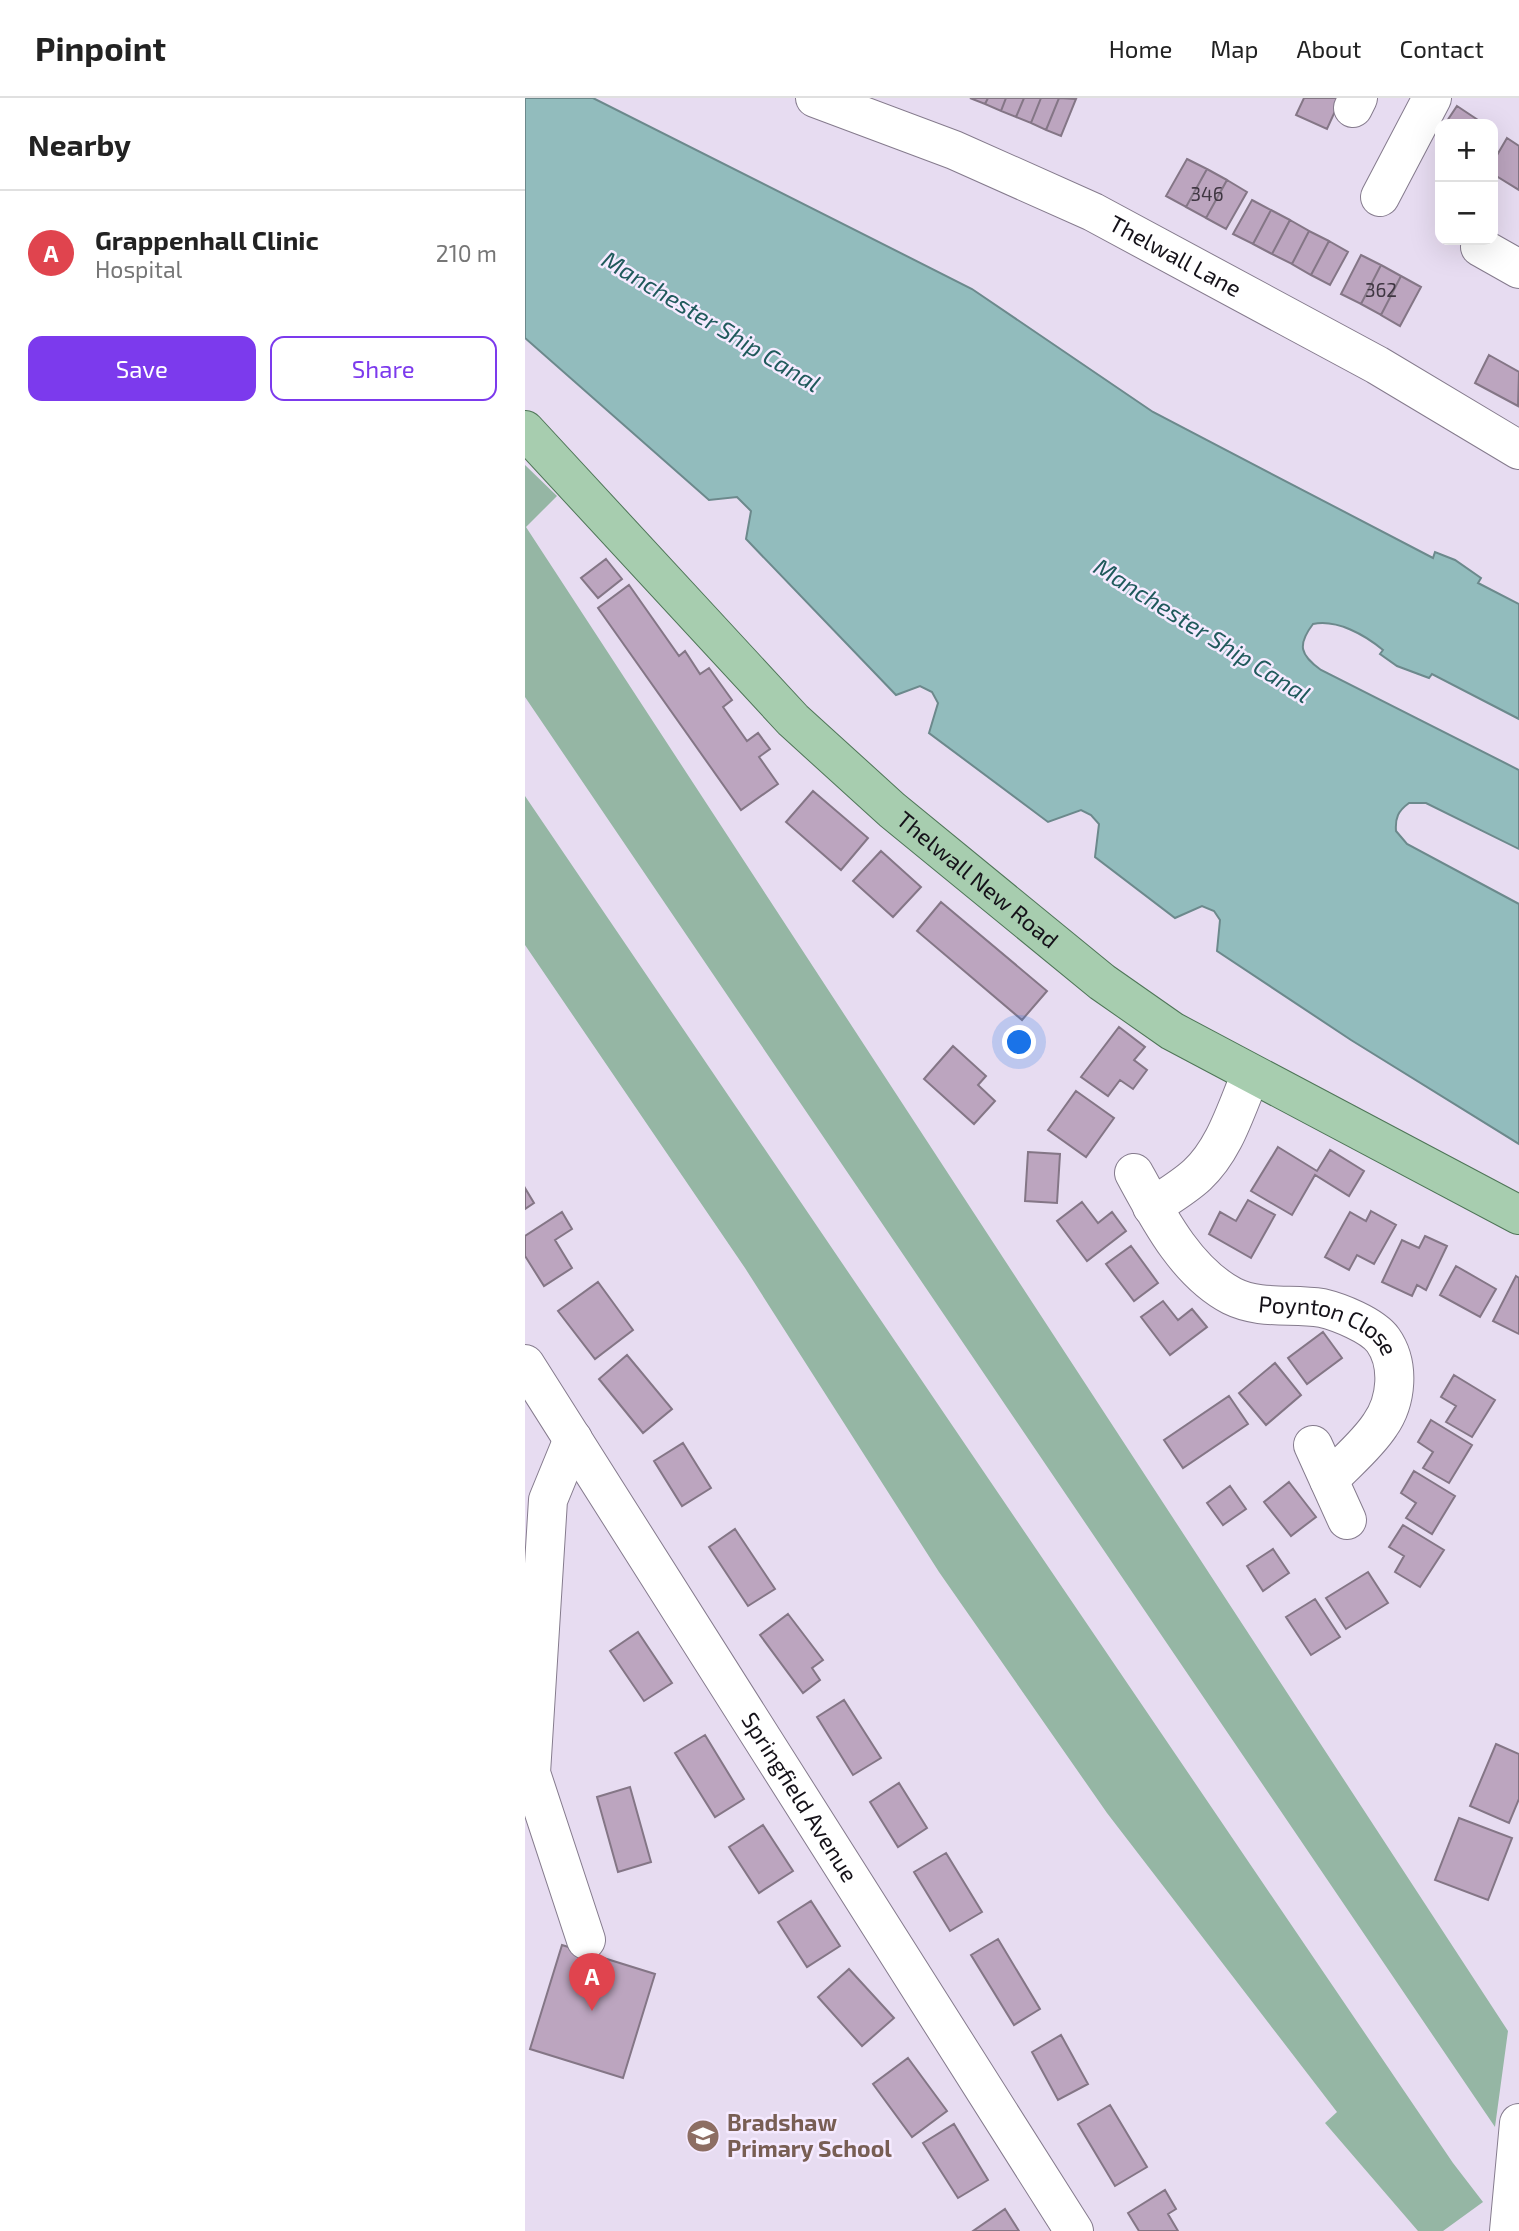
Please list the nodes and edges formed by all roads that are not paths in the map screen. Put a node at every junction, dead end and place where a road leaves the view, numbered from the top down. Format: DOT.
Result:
graph roads {
  1 [pos="815,98"];
  2 [pos="1432,98"];
  3 [pos="1380,197"];
  4 [pos="1480,247"];
  5 [pos="1519,269"];
  6 [pos="525,430"];
  7 [pos="1519,450"];
  8 [pos="1251,1074"];
  9 [pos="1134,1173"];
  10 [pos="1152,1208"];
  11 [pos="1519,1215"];
  12 [pos="525,1364"];
  13 [pos="573,1438"];
  14 [pos="1313,1445"];
  15 [pos="1329,1480"];
  16 [pos="1347,1520"];
  17 [pos="586,1940"];
  18 [pos="1519,2123"];
  19 [pos="1074,2231"];
  20 [pos="1509,2231"];
  1 -- 7 [label="street, Thelwall Lane"];
  2 -- 3 [label="street"];
  4 -- 5 [label="street"];
  6 -- 8 [label="main road, Thelwall New Road"];
  8 -- 10 [label="street"];
  8 -- 11 [label="main road, Thelwall New Road"];
  9 -- 10 [label="street, Poynton Close"];
  10 -- 15 [label="street, Poynton Close"];
  12 -- 13 [label="street, Springfield Avenue"];
  13 -- 17 [label="street"];
  13 -- 19 [label="street, Springfield Avenue"];
  14 -- 15 [label="street"];
  15 -- 16 [label="street"];
  18 -- 20 [label="street"];
}
